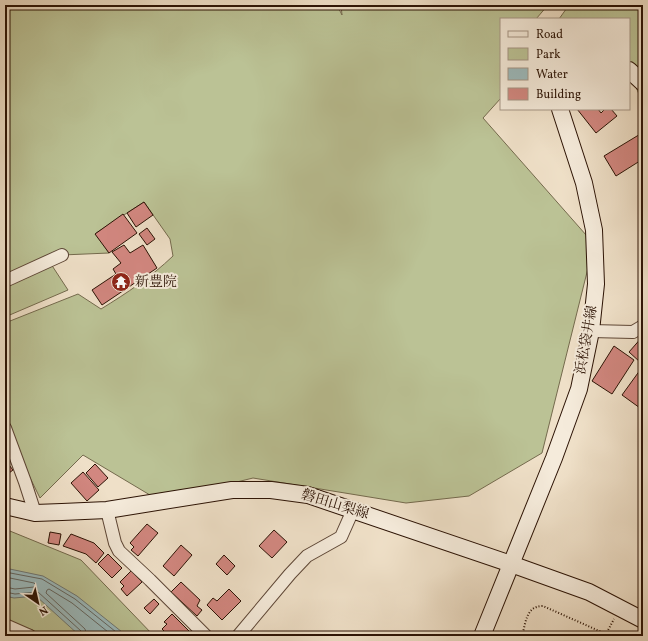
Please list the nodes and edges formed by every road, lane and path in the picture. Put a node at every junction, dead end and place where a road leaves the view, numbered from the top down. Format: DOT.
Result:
graph roads {
  1 [pos="630,71"];
  2 [pos="643,83"];
  3 [pos="560,110"];
  4 [pos="62,255"];
  5 [pos="5,281"];
  6 [pos="643,326"];
  7 [pos="591,331"];
  8 [pos="5,428"];
  9 [pos="5,506"];
  10 [pos="107,510"];
  11 [pos="353,510"];
  12 [pos="35,513"];
  13 [pos="511,564"];
  14 [pos="620,608"];
  15 [pos="641,615"];
  16 [pos="5,625"];
  17 [pos="30,636"];
  18 [pos="206,636"];
  19 [pos="238,636"];
  20 [pos="482,636"];
  21 [pos="522,636"];
  1 -- 2 [label="main road"];
  3 -- 7 [label="main road, 浜松袋井線"];
  4 -- 5 [label="street"];
  6 -- 7 [label="street"];
  7 -- 13 [label="main road, 浜松袋井線"];
  8 -- 12 [label="street"];
  9 -- 12 [label="main road, 磐田山梨線"];
  10 -- 11 [label="main road, 磐田山梨線"];
  10 -- 12 [label="main road, 磐田山梨線"];
  10 -- 18 [label="street"];
  11 -- 13 [label="main road, 磐田山梨線"];
  11 -- 19 [label="street"];
  13 -- 14 [label="main road, 磐田山梨線"];
  13 -- 20 [label="main road"];
  14 -- 15 [label="main road, 磐田山梨線"];
  14 -- 21 [label="path"];
  16 -- 17 [label="street"];
}
